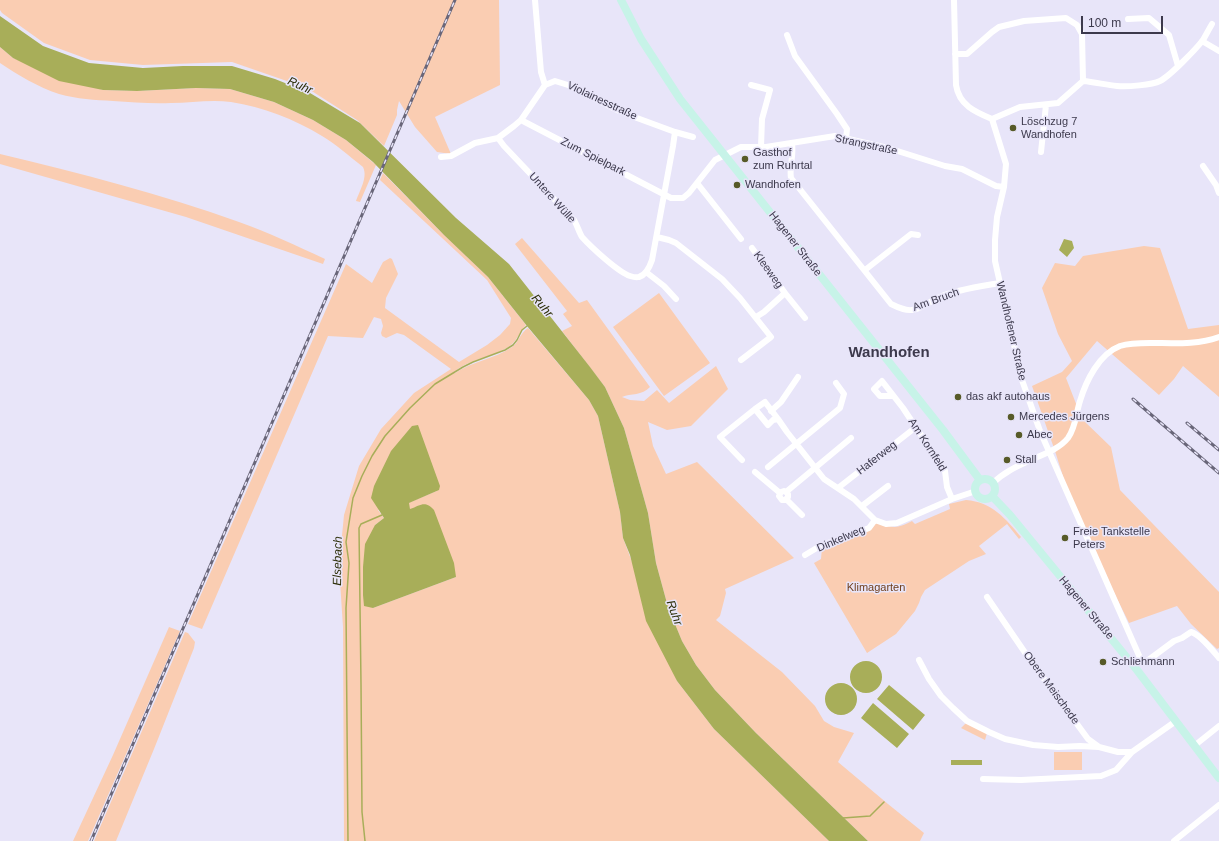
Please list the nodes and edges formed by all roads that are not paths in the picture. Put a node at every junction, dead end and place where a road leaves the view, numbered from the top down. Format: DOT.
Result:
graph roads {
  1 [pos="535,0"];
  2 [pos="622,0"];
  3 [pos="954,0"];
  4 [pos="1128,19"];
  5 [pos="1212,24"];
  6 [pos="787,35"];
  7 [pos="1202,41"];
  8 [pos="1219,51"];
  9 [pos="955,54"];
  10 [pos="1178,66"];
  11 [pos="1084,81"];
  12 [pos="545,85"];
  13 [pos="751,85"];
  14 [pos="1046,105"];
  15 [pos="992,119"];
  16 [pos="520,120"];
  17 [pos="675,132"];
  18 [pos="694,137"];
  19 [pos="498,138"];
  20 [pos="846,139"];
  21 [pos="792,144"];
  22 [pos="761,147"];
  23 [pos="1041,152"];
  24 [pos="724,155"];
  25 [pos="441,157"];
  26 [pos="1203,166"];
  27 [pos="697,183"];
  28 [pos="1004,187"];
  29 [pos="1219,193"];
  30 [pos="665,194"];
  31 [pos="918,235"];
  32 [pos="657,237"];
  33 [pos="741,239"];
  34 [pos="752,248"];
  35 [pos="865,270"];
  36 [pos="646,272"];
  37 [pos="1000,283"];
  38 [pos="784,293"];
  39 [pos="676,299"];
  40 [pos="756,318"];
  41 [pos="805,318"];
  42 [pos="1219,337"];
  43 [pos="741,360"];
  44 [pos="798,377"];
  45 [pos="836,383"];
  46 [pos="893,396"];
  47 [pos="755,409"];
  48 [pos="771,410"];
  49 [pos="778,419"];
  50 [pos="916,428"];
  51 [pos="851,438"];
  52 [pos="797,444"];
  53 [pos="1049,452"];
  54 [pos="742,460"];
  55 [pos="768,467"];
  56 [pos="815,468"];
  57 [pos="755,472"];
  58 [pos="980,480"];
  59 [pos="994,483"];
  60 [pos="888,486"];
  61 [pos="838,488"];
  62 [pos="976,491"];
  63 [pos="783,492"];
  64 [pos="992,496"];
  65 [pos="952,499"];
  66 [pos="862,506"];
  67 [pos="802,515"];
  68 [pos="875,520"];
  69 [pos="805,555"];
  70 [pos="987,597"];
  71 [pos="1219,658"];
  72 [pos="919,660"];
  73 [pos="1176,722"];
  74 [pos="1219,726"];
  75 [pos="1194,746"];
  76 [pos="1099,747"];
  77 [pos="1132,752"];
  78 [pos="1219,778"];
  79 [pos="983,780"];
  80 [pos="1219,805"];
  81 [pos="1174,841"];
  1 -- 12 [label="street"];
  2 -- 24 [label="main road, Hagener Straße"];
  3 -- 9 [label="street"];
  4 -- 10 [label="street"];
  5 -- 7 [label="street"];
  6 -- 20 [label="street"];
  7 -- 8 [label="street"];
  7 -- 10 [label="street"];
  9 -- 11 [label="street"];
  9 -- 15 [label="street"];
  10 -- 11 [label="street"];
  11 -- 14 [label="street"];
  12 -- 16 [label="street"];
  12 -- 17 [label="street, Violainesstraße"];
  13 -- 22 [label="street"];
  14 -- 15 [label="street"];
  14 -- 23 [label="street"];
  15 -- 28 [label="street, Wandhofener Straße"];
  16 -- 19 [label="street"];
  16 -- 30 [label="street, Zum Spielpark"];
  17 -- 18 [label="street, Violainesstraße"];
  17 -- 30 [label="street"];
  19 -- 25 [label="street"];
  19 -- 36 [label="street, Untere Wülle"];
  20 -- 21 [label="street, Strangstraße"];
  20 -- 28 [label="street, Strangstraße"];
  21 -- 22 [label="street, Strangstraße"];
  21 -- 35 [label="street, Am Bruch"];
  22 -- 24 [label="street, Strangstraße"];
  24 -- 27 [label="street"];
  24 -- 58 [label="main road, Hagener Straße"];
  26 -- 29 [label="street"];
  27 -- 30 [label="street"];
  27 -- 33 [label="street"];
  28 -- 37 [label="street, Wandhofener Straße"];
  30 -- 32 [label="street"];
  31 -- 35 [label="street"];
  32 -- 36 [label="street"];
  32 -- 40 [label="street"];
  34 -- 38 [label="street, Kleeweg"];
  35 -- 37 [label="street, Am Bruch"];
  36 -- 39 [label="street"];
  37 -- 53 [label="street, Wandhofener Straße"];
  38 -- 40 [label="street, Kleeweg"];
  38 -- 41 [label="street, Kleeweg"];
  40 -- 43 [label="street"];
  42 -- 53 [label="street"];
  44 -- 48 [label="street"];
  45 -- 52 [label="street"];
  46 -- 50 [label="street, Am Kornfeld"];
  47 -- 48 [label="street"];
  47 -- 49 [label="street"];
  47 -- 54 [label="street"];
  48 -- 49 [label="street"];
  49 -- 52 [label="street"];
  50 -- 61 [label="street, Haferweg"];
  50 -- 65 [label="street, Am Kornfeld"];
  51 -- 56 [label="street"];
  52 -- 55 [label="street"];
  52 -- 56 [label="street"];
  53 -- 59 [label="street"];
  53 -- 71 [label="street, Wandhofener Straße"];
  56 -- 61 [label="street"];
  56 -- 63 [label="street"];
  57 -- 63 [label="street"];
  58 -- 59 [label="main road"];
  58 -- 62 [label="main road"];
  59 -- 64 [label="main road"];
  60 -- 66 [label="street"];
  61 -- 66 [label="street"];
  62 -- 64 [label="main road"];
  62 -- 65 [label="street"];
  63 -- 67 [label="street"];
  64 -- 73 [label="main road, Hagener Straße"];
  65 -- 68 [label="street"];
  66 -- 68 [label="street"];
  68 -- 69 [label="street, Dinkelweg"];
  70 -- 76 [label="street, Obere Meischede"];
  72 -- 76 [label="street"];
  73 -- 75 [label="main road, Hagener Straße"];
  73 -- 77 [label="street"];
  74 -- 75 [label="street"];
  75 -- 78 [label="main road, Hagener Straße"];
  76 -- 77 [label="street, Obere Meischede"];
  77 -- 79 [label="street"];
  80 -- 81 [label="street"];
}
